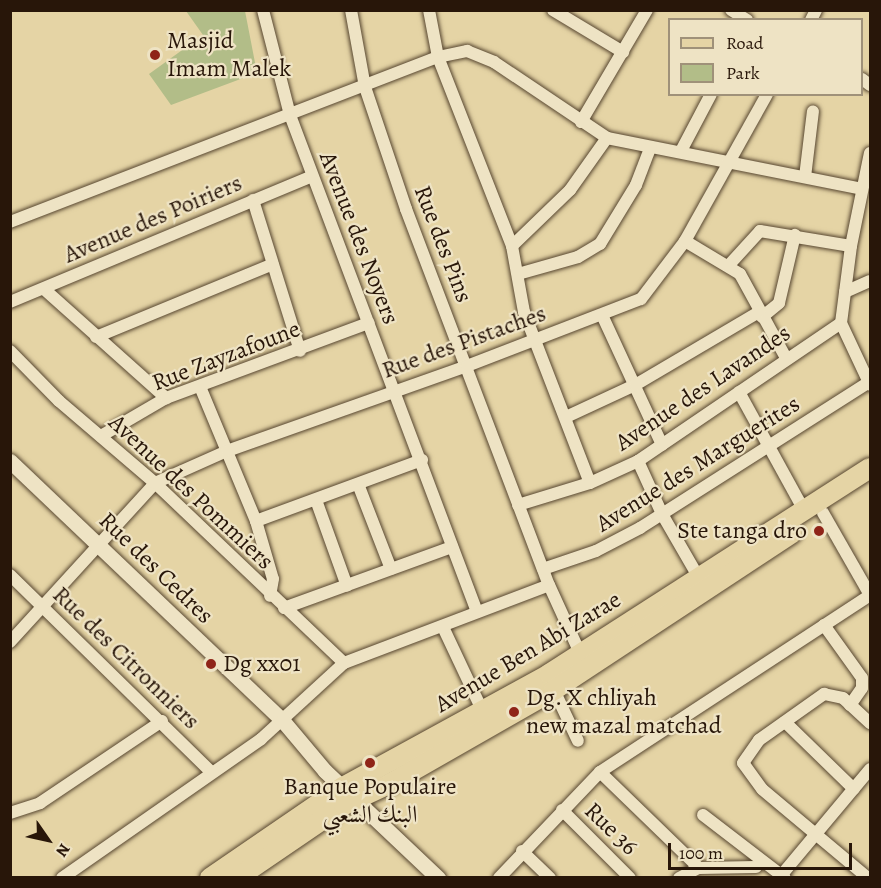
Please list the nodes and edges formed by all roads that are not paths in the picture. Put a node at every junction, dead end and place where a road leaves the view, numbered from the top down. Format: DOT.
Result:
graph roads {
  1 [pos="263,10"];
  2 [pos="351,10"];
  3 [pos="429,10"];
  4 [pos="553,10"];
  5 [pos="647,10"];
  6 [pos="731,10"];
  7 [pos="744,18"];
  8 [pos="623,52"];
  9 [pos="438,57"];
  10 [pos="365,87"];
  11 [pos="710,96"];
  12 [pos="765,96"];
  13 [pos="813,111"];
  14 [pos="290,115"];
  15 [pos="581,122"];
  16 [pos="607,138"];
  17 [pos="650,148"];
  18 [pos="681,151"];
  19 [pos="870,153"];
  20 [pos="729,161"];
  21 [pos="312,176"];
  22 [pos="805,177"];
  23 [pos="862,189"];
  24 [pos="253,200"];
  25 [pos="865,207"];
  26 [pos="10,222"];
  27 [pos="795,235"];
  28 [pos="685,241"];
  29 [pos="512,246"];
  30 [pos="850,246"];
  31 [pos="273,264"];
  32 [pos="729,265"];
  33 [pos="518,274"];
  34 [pos="870,281"];
  35 [pos="44,288"];
  36 [pos="845,292"];
  37 [pos="10,302"];
  38 [pos="602,315"];
  39 [pos="761,315"];
  40 [pos="369,323"];
  41 [pos="841,323"];
  42 [pos="96,337"];
  43 [pos="534,338"];
  44 [pos="10,351"];
  45 [pos="300,351"];
  46 [pos="786,358"];
  47 [pos="866,361"];
  48 [pos="467,366"];
  49 [pos="870,383"];
  50 [pos="635,385"];
  51 [pos="201,388"];
  52 [pos="395,389"];
  53 [pos="739,392"];
  54 [pos="166,398"];
  55 [pos="566,417"];
  56 [pos="101,436"];
  57 [pos="662,445"];
  58 [pos="767,445"];
  59 [pos="227,451"];
  60 [pos="422,460"];
  61 [pos="10,461"];
  62 [pos="638,461"];
  63 [pos="870,468"];
  64 [pos="155,483"];
  65 [pos="590,483"];
  66 [pos="870,483"];
  67 [pos="358,484"];
  68 [pos="316,500"];
  69 [pos="518,505"];
  70 [pos="813,511"];
  71 [pos="662,514"];
  72 [pos="256,521"];
  73 [pos="98,544"];
  74 [pos="452,547"];
  75 [pos="391,569"];
  76 [pos="543,569"];
  77 [pos="10,575"];
  78 [pos="699,578"];
  79 [pos="549,585"];
  80 [pos="347,586"];
  81 [pos="870,595"];
  82 [pos="270,596"];
  83 [pos="42,605"];
  84 [pos="284,608"];
  85 [pos="477,612"];
  86 [pos="824,625"];
  87 [pos="443,627"];
  88 [pos="10,642"];
  89 [pos="580,653"];
  90 [pos="344,663"];
  91 [pos="554,690"];
  92 [pos="850,705"];
  93 [pos="483,712"];
  94 [pos="162,721"];
  95 [pos="283,722"];
  96 [pos="785,722"];
  97 [pos="870,723"];
  98 [pos="578,741"];
  99 [pos="870,769"];
  100 [pos="211,772"];
  101 [pos="600,772"];
  102 [pos="854,789"];
  103 [pos="349,793"];
  104 [pos="562,810"];
  105 [pos="10,813"];
  106 [pos="703,814"];
  107 [pos="817,835"];
  108 [pos="522,851"];
  109 [pos="756,867"];
  110 [pos="699,868"];
  111 [pos="867,872"];
  112 [pos="240,877"];
  113 [pos="781,877"];
  114 [pos="62,878"];
  115 [pos="210,878"];
  116 [pos="438,878"];
  117 [pos="499,878"];
  118 [pos="550,878"];
  119 [pos="630,878"];
  120 [pos="679,878"];
  1 -- 14 [label="street, Avenue des Noyers"];
  2 -- 10 [label="street, Rue des Pins"];
  3 -- 9 [label="street"];
  4 -- 8 [label="street"];
  5 -- 8 [label="street"];
  6 -- 7 [label="street"];
  8 -- 15 [label="street"];
  9 -- 10 [label="street"];
  9 -- 15 [label="street"];
  9 -- 29 [label="street"];
  10 -- 14 [label="street"];
  10 -- 48 [label="street, Rue des Pins"];
  11 -- 18 [label="street"];
  12 -- 20 [label="street, Rue des Pistaches"];
  13 -- 22 [label="street"];
  14 -- 21 [label="street, Avenue des Noyers"];
  14 -- 26 [label="street"];
  15 -- 16 [label="street"];
  16 -- 17 [label="street"];
  16 -- 29 [label="street"];
  17 -- 18 [label="street"];
  17 -- 33 [label="street"];
  18 -- 20 [label="street"];
  19 -- 23 [label="street"];
  20 -- 22 [label="street"];
  20 -- 28 [label="street, Rue des Pistaches"];
  21 -- 24 [label="street, Avenue des Poiriers"];
  21 -- 40 [label="street, Avenue des Noyers"];
  22 -- 23 [label="street"];
  23 -- 25 [label="street"];
  24 -- 31 [label="street"];
  24 -- 35 [label="street, Avenue des Poiriers"];
  25 -- 30 [label="street"];
  27 -- 30 [label="street"];
  27 -- 32 [label="street"];
  27 -- 39 [label="street"];
  28 -- 32 [label="street"];
  28 -- 38 [label="street, Rue des Pistaches"];
  29 -- 33 [label="street"];
  30 -- 36 [label="street"];
  31 -- 42 [label="street"];
  31 -- 45 [label="street"];
  32 -- 39 [label="street"];
  33 -- 43 [label="street"];
  34 -- 36 [label="street"];
  35 -- 37 [label="street, Avenue des Poiriers"];
  35 -- 42 [label="street"];
  36 -- 41 [label="street"];
  38 -- 43 [label="street, Rue des Pistaches"];
  38 -- 50 [label="street"];
  39 -- 46 [label="street"];
  39 -- 50 [label="street"];
  40 -- 45 [label="street, Rue Zayzafoune"];
  40 -- 52 [label="street, Avenue des Noyers"];
  41 -- 46 [label="street, Avenue des Lavandes"];
  41 -- 47 [label="street"];
  42 -- 54 [label="street"];
  43 -- 48 [label="street, Rue des Pistaches"];
  43 -- 55 [label="street"];
  44 -- 56 [label="street, Avenue des Pommiers"];
  45 -- 51 [label="street, Rue Zayzafoune"];
  46 -- 53 [label="street, Avenue des Lavandes"];
  47 -- 49 [label="street"];
  48 -- 52 [label="street, Rue des Pistaches"];
  48 -- 69 [label="street, Rue des Pins"];
  49 -- 58 [label="street, Avenue des Marguerites"];
  50 -- 55 [label="street"];
  50 -- 57 [label="street"];
  51 -- 54 [label="street, Rue Zayzafoune"];
  51 -- 59 [label="street"];
  52 -- 59 [label="street, Rue des Pistaches"];
  52 -- 60 [label="street, Avenue des Noyers"];
  53 -- 57 [label="street, Avenue des Lavandes"];
  53 -- 58 [label="street"];
  54 -- 56 [label="street, Rue Zayzafoune"];
  55 -- 65 [label="street"];
  56 -- 64 [label="street, Avenue des Pommiers"];
  57 -- 62 [label="street, Avenue des Lavandes"];
  58 -- 70 [label="street"];
  58 -- 71 [label="street, Avenue des Marguerites"];
  59 -- 64 [label="street, Rue des Pistaches"];
  59 -- 72 [label="street"];
  60 -- 67 [label="street"];
  60 -- 74 [label="street, Avenue des Noyers"];
  61 -- 73 [label="street, Rue des Cedres"];
  62 -- 65 [label="street, Avenue des Lavandes"];
  62 -- 71 [label="street"];
  63 -- 70 [label="main road, Avenue Ben Abi Zarae"];
  64 -- 73 [label="street, Rue des Pistaches"];
  64 -- 82 [label="street, Avenue des Pommiers"];
  65 -- 69 [label="street, Avenue des Lavandes"];
  66 -- 70 [label="main road, Avenue Ben Abi Zarae"];
  67 -- 68 [label="street"];
  67 -- 75 [label="street"];
  68 -- 72 [label="street"];
  68 -- 80 [label="street"];
  69 -- 76 [label="street, Rue des Pins"];
  70 -- 78 [label="main road, Avenue Ben Abi Zarae"];
  70 -- 81 [label="street"];
  70 -- 91 [label="main road, Avenue Ben Abi Zarae"];
  71 -- 76 [label="street, Avenue des Marguerites"];
  71 -- 78 [label="street"];
  72 -- 82 [label="street"];
  73 -- 83 [label="street, Rue des Pistaches"];
  73 -- 95 [label="street, Rue des Cedres"];
  74 -- 75 [label="street"];
  74 -- 85 [label="street, Avenue des Noyers"];
  75 -- 80 [label="street"];
  76 -- 79 [label="street, Rue des Pins"];
  77 -- 83 [label="street, Rue des Citronniers"];
  78 -- 89 [label="main road, Avenue Ben Abi Zarae"];
  79 -- 85 [label="street"];
  79 -- 89 [label="street, Rue des Pins"];
  80 -- 84 [label="street"];
  81 -- 86 [label="street"];
  82 -- 84 [label="street, Avenue des Pommiers"];
  83 -- 88 [label="street, Rue des Pistaches"];
  83 -- 94 [label="street, Rue des Citronniers"];
  84 -- 90 [label="street, Avenue des Pommiers"];
  85 -- 87 [label="street"];
  86 -- 92 [label="street"];
  86 -- 101 [label="street"];
  87 -- 90 [label="street"];
  87 -- 93 [label="street"];
  89 -- 93 [label="main road, Avenue Ben Abi Zarae"];
  90 -- 95 [label="street"];
  91 -- 98 [label="street"];
  91 -- 103 [label="main road, Avenue Ben Abi Zarae"];
  92 -- 96 [label="street"];
  92 -- 97 [label="street"];
  93 -- 103 [label="main road, Avenue Ben Abi Zarae"];
  94 -- 100 [label="street, Rue des Citronniers"];
  94 -- 105 [label="street"];
  95 -- 100 [label="street"];
  95 -- 103 [label="street, Rue des Cedres"];
  96 -- 102 [label="street"];
  96 -- 107 [label="street"];
  99 -- 102 [label="street"];
  100 -- 114 [label="street"];
  101 -- 104 [label="street"];
  101 -- 110 [label="street"];
  102 -- 107 [label="street"];
  103 -- 112 [label="main road, Avenue Ben Abi Zarae"];
  103 -- 115 [label="main road, Avenue Ben Abi Zarae"];
  103 -- 116 [label="street, Rue des Cedres"];
  104 -- 108 [label="street"];
  104 -- 119 [label="street, Rue 36"];
  106 -- 113 [label="street"];
  107 -- 111 [label="street"];
  107 -- 113 [label="street"];
  108 -- 117 [label="street"];
  108 -- 118 [label="street"];
  109 -- 110 [label="street"];
  110 -- 120 [label="street"];
}
